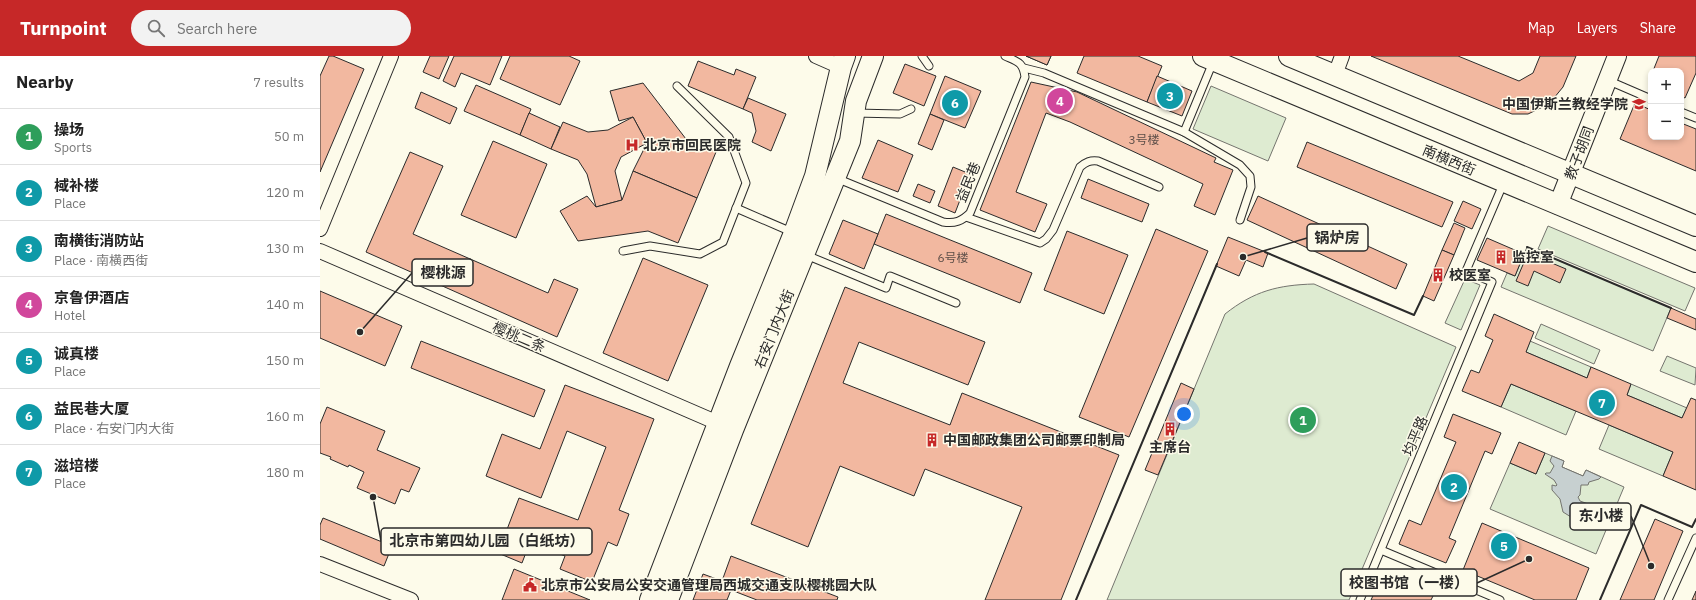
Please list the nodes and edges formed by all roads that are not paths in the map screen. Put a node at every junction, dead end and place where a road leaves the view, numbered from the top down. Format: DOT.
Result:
graph roads {
  1 [pos="391,56"];
  2 [pos="816,56"];
  3 [pos="873,56"];
  4 [pos="922,56"];
  5 [pos="1004,56"];
  6 [pos="1289,56"];
  7 [pos="1342,56"];
  8 [pos="1617,56"];
  9 [pos="1208,58"];
  10 [pos="843,62"];
  11 [pos="929,66"];
  12 [pos="1024,68"];
  13 [pos="1335,75"];
  14 [pos="1607,80"];
  15 [pos="677,86"];
  16 [pos="1648,98"];
  17 [pos="911,109"];
  18 [pos="855,113"];
  19 [pos="1684,113"];
  20 [pos="1696,118"];
  21 [pos="1184,132"];
  22 [pos="1571,173"];
  23 [pos="835,178"];
  24 [pos="1504,182"];
  25 [pos="1159,187"];
  26 [pos="1558,205"];
  27 [pos="736,208"];
  28 [pos="966,217"];
  29 [pos="1240,220"];
  30 [pos="1696,226"];
  31 [pos="320,229"];
  32 [pos="794,233"];
  33 [pos="623,251"];
  34 [pos="320,252"];
  35 [pos="804,254"];
  36 [pos="1696,262"];
  37 [pos="956,303"];
  38 [pos="725,426"];
  39 [pos="1696,538"];
  40 [pos="1381,550"];
  41 [pos="320,564"];
  42 [pos="387,596"];
  43 [pos="410,600"];
  44 [pos="650,600"];
  45 [pos="668,600"];
  46 [pos="1360,600"];
  47 [pos="1500,600"];
  48 [pos="1668,600"];
  1 -- 31 [label="street"];
  2 -- 10 [label="street"];
  3 -- 18 [label="main road, 右安门内大街"];
  4 -- 11 [label="lane"];
  5 -- 12 [label="lane"];
  6 -- 13 [label="main road"];
  7 -- 13 [label="street"];
  8 -- 14 [label="street, 教子胡同"];
  9 -- 21 [label="lane"];
  9 -- 24 [label="main road, 南横西街"];
  10 -- 32 [label="main road, 右安门内大街"];
  12 -- 21 [label="lane"];
  12 -- 28 [label="lane, 益民巷"];
  13 -- 22 [label="main road"];
  14 -- 16 [label="lane"];
  14 -- 22 [label="street, 教子胡同"];
  15 -- 27 [label="lane"];
  17 -- 18 [label="lane"];
  18 -- 23 [label="main road, 右安门内大街"];
  19 -- 20 [label="lane"];
  21 -- 29 [label="lane"];
  22 -- 26 [label="street, 教子胡同"];
  22 -- 30 [label="main road"];
  23 -- 28 [label="lane, 益民巷"];
  23 -- 35 [label="main road, 右安门内大街"];
  24 -- 26 [label="main road, 南横西街"];
  24 -- 40 [label="lane, 均平路"];
  25 -- 28 [label="lane"];
  26 -- 36 [label="main road, 南横西街"];
  27 -- 32 [label="lane"];
  27 -- 33 [label="lane"];
  32 -- 38 [label="main road, 右安门内大街"];
  34 -- 38 [label="street, 樱桃二条"];
  35 -- 37 [label="lane"];
  35 -- 38 [label="main road, 右安门内大街"];
  38 -- 44 [label="main road, 右安门内大街"];
  38 -- 45 [label="main road, 右安门内大街"];
  39 -- 48 [label="lane"];
  40 -- 46 [label="lane, 均平路"];
  40 -- 47 [label="lane"];
  41 -- 42 [label="street"];
  42 -- 43 [label="street"];
}
